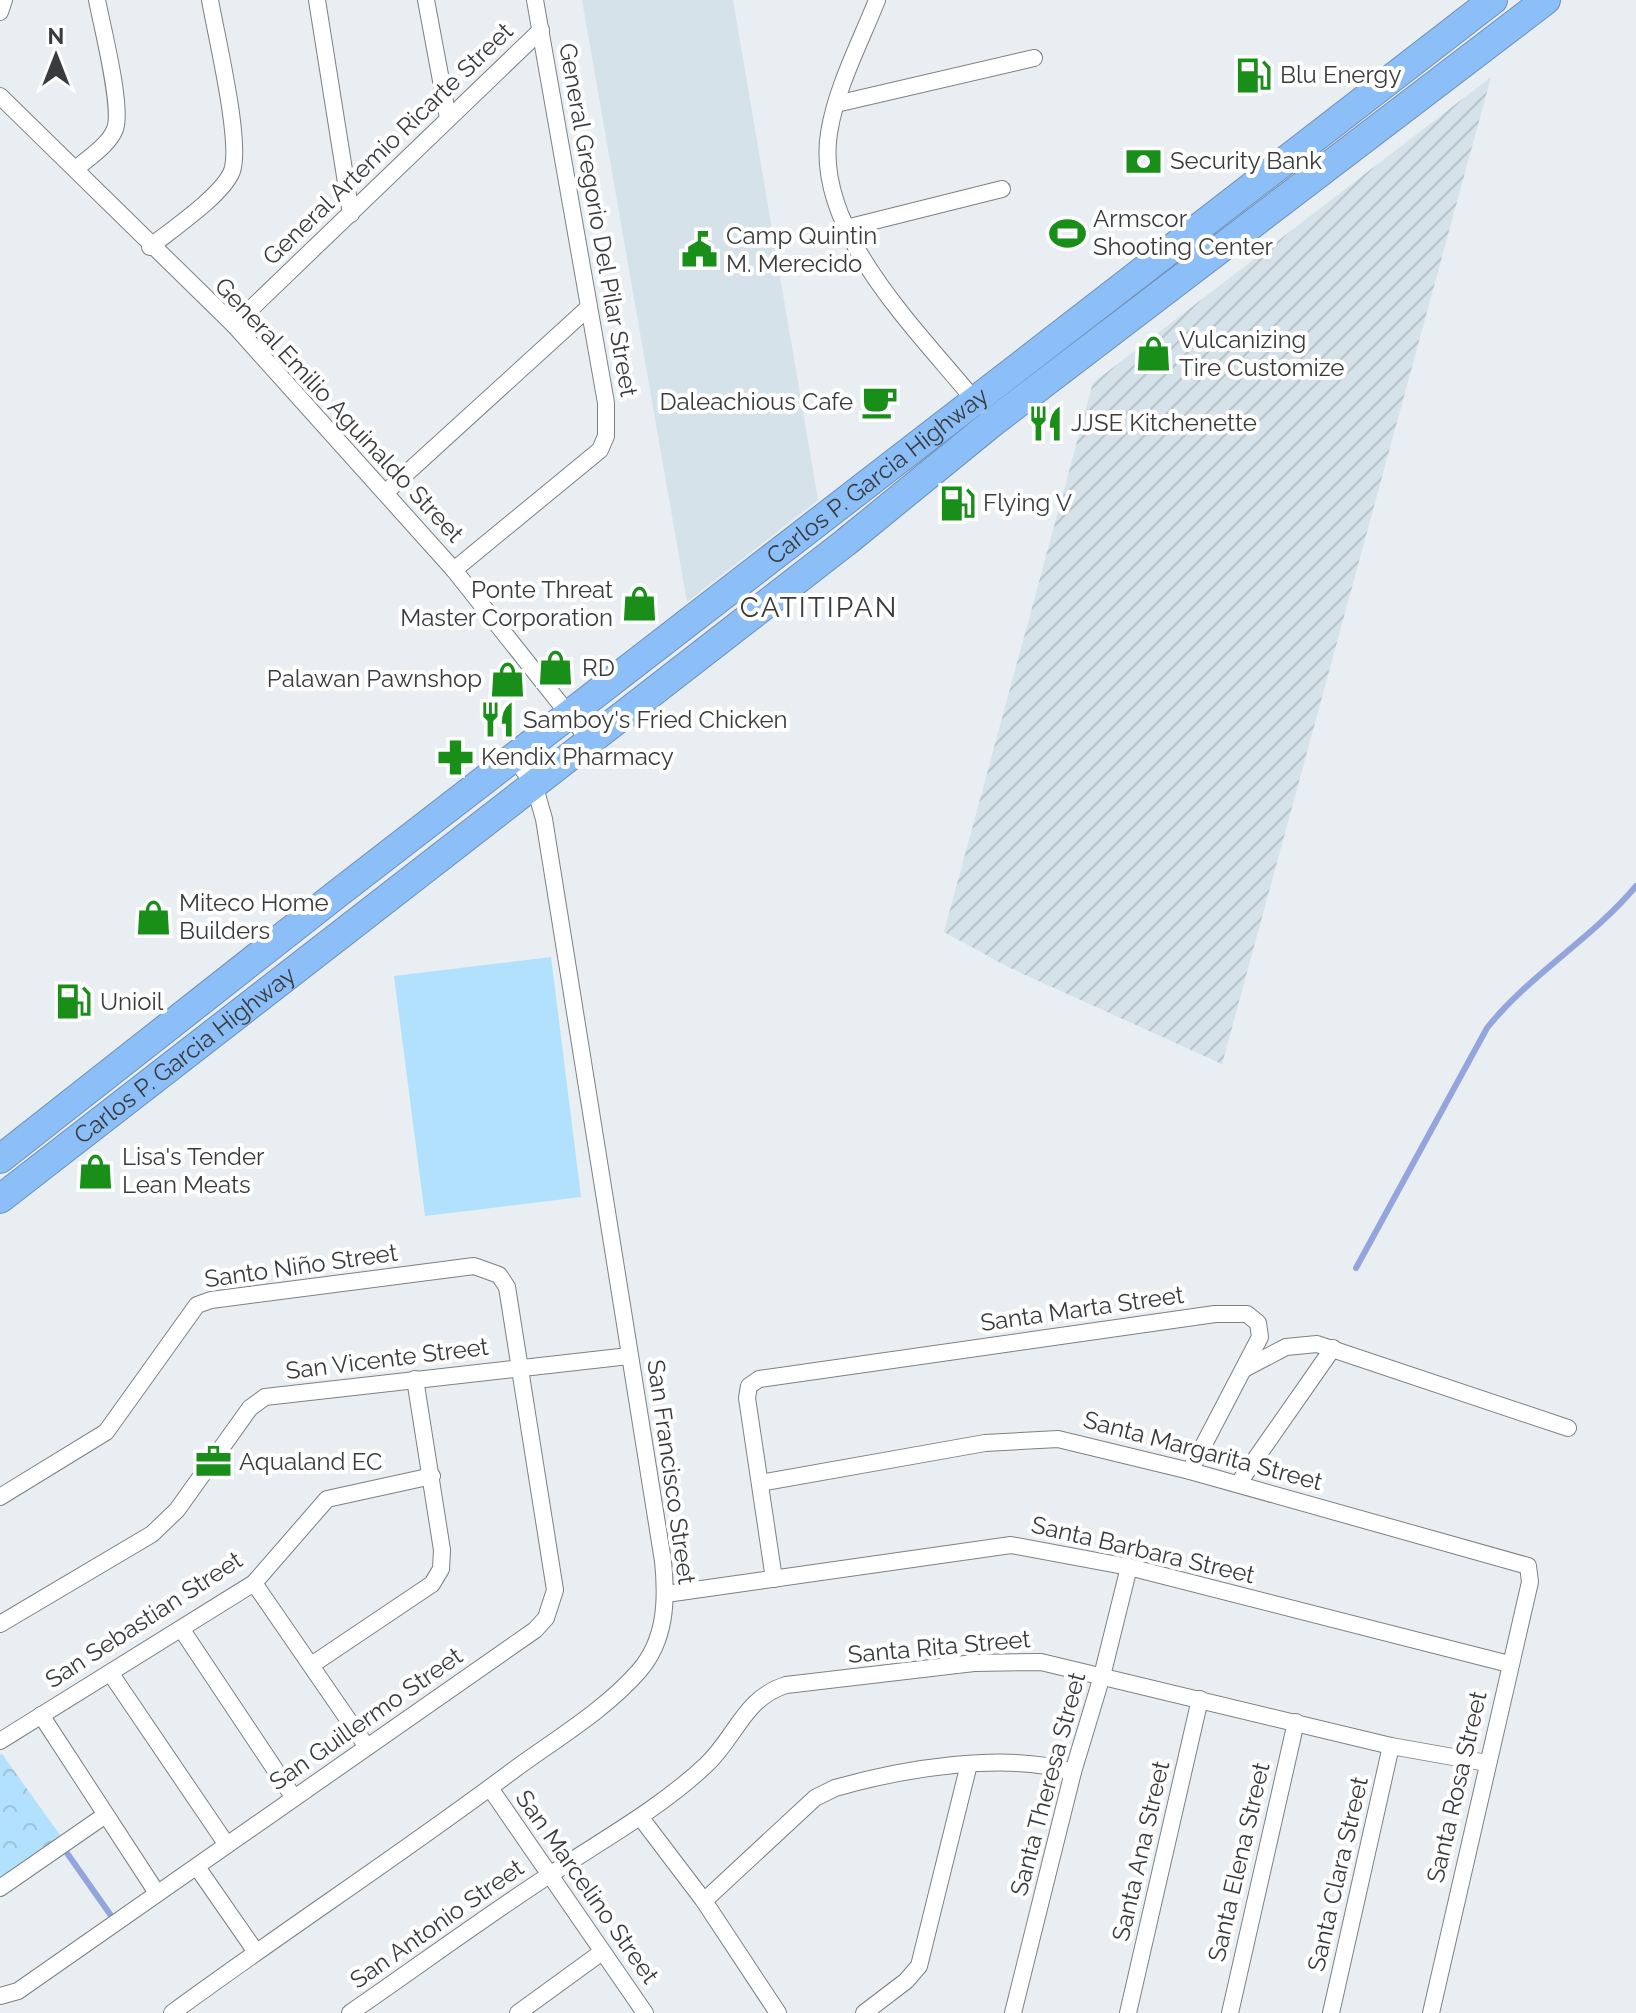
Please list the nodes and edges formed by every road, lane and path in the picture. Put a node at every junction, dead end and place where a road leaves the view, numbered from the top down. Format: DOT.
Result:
graph roads {
  1 [pos="4,0"];
  2 [pos="97,0"];
  3 [pos="210,0"];
  4 [pos="317,0"];
  5 [pos="426,0"];
  6 [pos="535,0"];
  7 [pos="877,0"];
  8 [pos="1493,0"];
  9 [pos="1546,0"];
  10 [pos="0,12"];
  11 [pos="541,30"];
  12 [pos="1034,58"];
  13 [pos="0,96"];
  14 [pos="836,104"];
  15 [pos="448,118"];
  16 [pos="76,169"];
  17 [pos="1002,189"];
  18 [pos="351,214"];
  19 [pos="846,228"];
  20 [pos="150,247"];
  21 [pos="588,308"];
  22 [pos="234,325"];
  23 [pos="974,400"];
  24 [pos="992,423"];
  25 [pos="386,492"];
  26 [pos="454,570"];
  27 [pos="569,715"];
  28 [pos="589,740"];
  29 [pos="514,758"];
  30 [pos="534,784"];
  31 [pos="139,1049"];
  32 [pos="159,1076"];
  33 [pos="0,1159"];
  34 [pos="0,1199"];
  35 [pos="1333,1348"];
  36 [pos="629,1356"];
  37 [pos="521,1367"];
  38 [pos="1244,1369"];
  39 [pos="415,1379"];
  40 [pos="1568,1428"];
  41 [pos="1190,1471"];
  42 [pos="432,1476"];
  43 [pos="760,1483"];
  44 [pos="1238,1484"];
  45 [pos="0,1497"];
  46 [pos="1129,1567"];
  47 [pos="1531,1571"];
  48 [pos="774,1579"];
  49 [pos="254,1583"];
  50 [pos="666,1594"];
  51 [pos="0,1624"];
  52 [pos="182,1630"];
  53 [pos="313,1664"];
  54 [pos="1509,1664"];
  55 [pos="111,1674"];
  56 [pos="1102,1676"];
  57 [pos="1200,1699"];
  58 [pos="41,1715"];
  59 [pos="1296,1722"];
  60 [pos="0,1741"];
  61 [pos="1391,1746"];
  62 [pos="367,1747"];
  63 [pos="1487,1763"];
  64 [pos="969,1764"];
  65 [pos="1073,1772"];
  66 [pos="490,1788"];
  67 [pos="294,1798"];
  68 [pos="104,1816"];
  69 [pos="641,1818"];
  70 [pos="227,1845"];
  71 [pos="197,1867"];
  72 [pos="551,1874"];
  73 [pos="0,1888"];
  74 [pos="157,1893"];
  75 [pos="704,1901"];
  76 [pos="256,1952"];
  77 [pos="602,1952"];
  78 [pos="0,1996"];
  79 [pos="172,2013"];
  80 [pos="350,2013"];
  81 [pos="518,2013"];
  82 [pos="645,2013"];
  83 [pos="778,2013"];
  84 [pos="864,2013"];
  85 [pos="1013,2013"];
  86 [pos="1128,2013"];
  87 [pos="1230,2013"];
  88 [pos="1331,2013"];
  89 [pos="1431,2013"];
  1 -- 10 [label="street"];
  2 -- 16 [label="street"];
  3 -- 20 [label="street"];
  4 -- 18 [label="street"];
  5 -- 15 [label="street"];
  6 -- 11 [label="street, General Gregorio Del Pilar Street"];
  7 -- 14 [label="street"];
  8 -- 23 [label="highway, Carlos P. Garcia Highway"];
  9 -- 24 [label="highway, Carlos P. Garcia Highway"];
  11 -- 15 [label="street, General Artemio Ricarte Street"];
  11 -- 21 [label="street, General Gregorio Del Pilar Street"];
  12 -- 14 [label="street"];
  13 -- 16 [label="street, General Emilio Aguinaldo Street"];
  14 -- 19 [label="street"];
  15 -- 18 [label="street, General Artemio Ricarte Street"];
  16 -- 20 [label="street, General Emilio Aguinaldo Street"];
  17 -- 19 [label="street"];
  18 -- 22 [label="street, General Artemio Ricarte Street"];
  19 -- 23 [label="street"];
  20 -- 22 [label="street, General Emilio Aguinaldo Street"];
  21 -- 25 [label="street"];
  21 -- 26 [label="street, General Gregorio Del Pilar Street"];
  22 -- 25 [label="street, General Emilio Aguinaldo Street"];
  23 -- 24 [label="street"];
  23 -- 27 [label="highway, Carlos P. Garcia Highway"];
  24 -- 28 [label="highway, Carlos P. Garcia Highway"];
  25 -- 26 [label="street, General Emilio Aguinaldo Street"];
  26 -- 27 [label="street, General Emilio Aguinaldo Street"];
  27 -- 28 [label="street, General Emilio Aguinaldo Street"];
  27 -- 29 [label="highway, Carlos P. Garcia Highway"];
  28 -- 30 [label="highway, Carlos P. Garcia Highway"];
  29 -- 30 [label="street, San Francisco Street"];
  29 -- 31 [label="highway, Carlos P. Garcia Highway"];
  30 -- 32 [label="highway, Carlos P. Garcia Highway"];
  30 -- 36 [label="street, San Francisco Street"];
  31 -- 32 [label="highway"];
  31 -- 33 [label="highway, Carlos P. Garcia Highway"];
  32 -- 34 [label="highway, Carlos P. Garcia Highway"];
  35 -- 38 [label="street"];
  35 -- 40 [label="street"];
  35 -- 44 [label="street"];
  36 -- 37 [label="street, San Vicente Street"];
  36 -- 50 [label="street, San Francisco Street"];
  37 -- 39 [label="street, San Vicente Street"];
  37 -- 45 [label="street, Santo Niño Street"];
  37 -- 62 [label="street, San Guillermo Street"];
  38 -- 41 [label="street, Santa Marta Street"];
  38 -- 43 [label="street, Santa Marta Street"];
  39 -- 42 [label="street"];
  39 -- 51 [label="street, San Vicente Street"];
  41 -- 43 [label="street, Santa Margarita Street"];
  41 -- 44 [label="street, Santa Margarita Street"];
  42 -- 49 [label="street, San Sebastian Street"];
  42 -- 53 [label="street"];
  43 -- 48 [label="street"];
  44 -- 47 [label="street, Santa Margarita Street"];
  46 -- 48 [label="street, Santa Barbara Street"];
  46 -- 54 [label="street, Santa Barbara Street"];
  46 -- 56 [label="street, Santa Theresa Street"];
  47 -- 54 [label="street, Santa Rosa Street"];
  48 -- 50 [label="street, Santa Barbara Street"];
  49 -- 52 [label="street, San Sebastian Street"];
  49 -- 53 [label="street"];
  50 -- 66 [label="street, San Francisco Street"];
  52 -- 55 [label="street, San Sebastian Street"];
  52 -- 67 [label="street"];
  53 -- 62 [label="street"];
  54 -- 63 [label="street, Santa Rosa Street"];
  55 -- 58 [label="street, San Sebastian Street"];
  55 -- 70 [label="street"];
  56 -- 57 [label="street, Santa Rita Street"];
  56 -- 65 [label="street, Santa Theresa Street"];
  56 -- 69 [label="street, Santa Rita Street"];
  57 -- 59 [label="street, Santa Rita Street"];
  57 -- 86 [label="street, Santa Ana Street"];
  58 -- 60 [label="street, San Sebastian Street"];
  58 -- 68 [label="street"];
  59 -- 61 [label="street, Santa Rita Street"];
  59 -- 87 [label="street, Santa Elena Street"];
  61 -- 63 [label="street, Santa Rita Street"];
  61 -- 88 [label="street, Santa Clara Street"];
  62 -- 67 [label="street, San Guillermo Street"];
  63 -- 89 [label="street, Santa Rosa Street"];
  64 -- 65 [label="street"];
  64 -- 75 [label="street"];
  64 -- 84 [label="street"];
  65 -- 85 [label="street, Santa Theresa Street"];
  66 -- 72 [label="street, San Marcelino Street"];
  66 -- 76 [label="street, San Francisco Street"];
  67 -- 70 [label="street, San Guillermo Street"];
  68 -- 73 [label="street"];
  68 -- 74 [label="street"];
  69 -- 72 [label="street, Santa Rita Street"];
  69 -- 75 [label="street"];
  70 -- 71 [label="street, San Guillermo Street"];
  71 -- 74 [label="street, San Guillermo Street"];
  71 -- 76 [label="street"];
  72 -- 77 [label="street, San Marcelino Street"];
  72 -- 80 [label="street, San Antonio Street"];
  74 -- 78 [label="street, San Guillermo Street"];
  75 -- 83 [label="street"];
  76 -- 79 [label="street, San Francisco Street"];
  77 -- 81 [label="street"];
  77 -- 82 [label="street, San Marcelino Street"];
}
